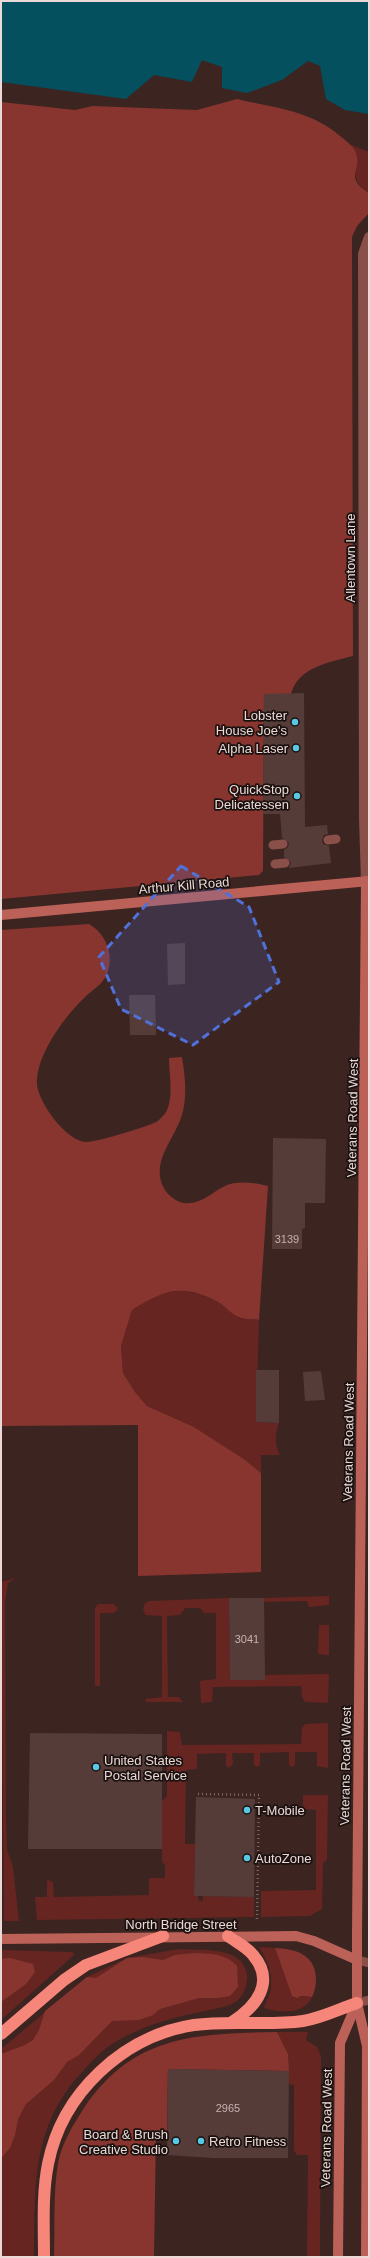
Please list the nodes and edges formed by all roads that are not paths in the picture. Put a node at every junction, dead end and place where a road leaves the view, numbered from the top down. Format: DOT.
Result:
graph roads {
  1 [pos="369,237"];
  2 [pos="283,844"];
  3 [pos="273,845"];
  4 [pos="285,863"];
  5 [pos="275,864"];
  6 [pos="367,881"];
  7 [pos="1,915"];
  8 [pos="163,1936"];
  9 [pos="228,1936"];
  10 [pos="1,1939"];
  11 [pos="357,1960"];
  12 [pos="369,1963"];
  13 [pos="363,2002"];
  14 [pos="232,2022"];
  15 [pos="1,2034"];
  16 [pos="44,2257"];
  17 [pos="338,2257"];
  18 [pos="366,2257"];
  1 -- 6 [label="street, Allentown Lane"];
  2 -- 3 [label="lane"];
  4 -- 5 [label="lane"];
  6 -- 7 [label="street, Arthur Kill Road"];
  6 -- 11 [label="street, Veterans Road West"];
  8 -- 9 [label="street, North Bridge Street"];
  8 -- 10 [label="street, North Bridge Street"];
  8 -- 15 [label="highway"];
  9 -- 11 [label="street, North Bridge Street"];
  9 -- 14 [label="highway"];
  11 -- 12 [label="lane"];
  11 -- 13 [label="street, Veterans Road West"];
  13 -- 14 [label="highway"];
  13 -- 17 [label="street, Veterans Road West"];
  13 -- 18 [label="street, Veterans Road West"];
  14 -- 16 [label="highway"];
}
